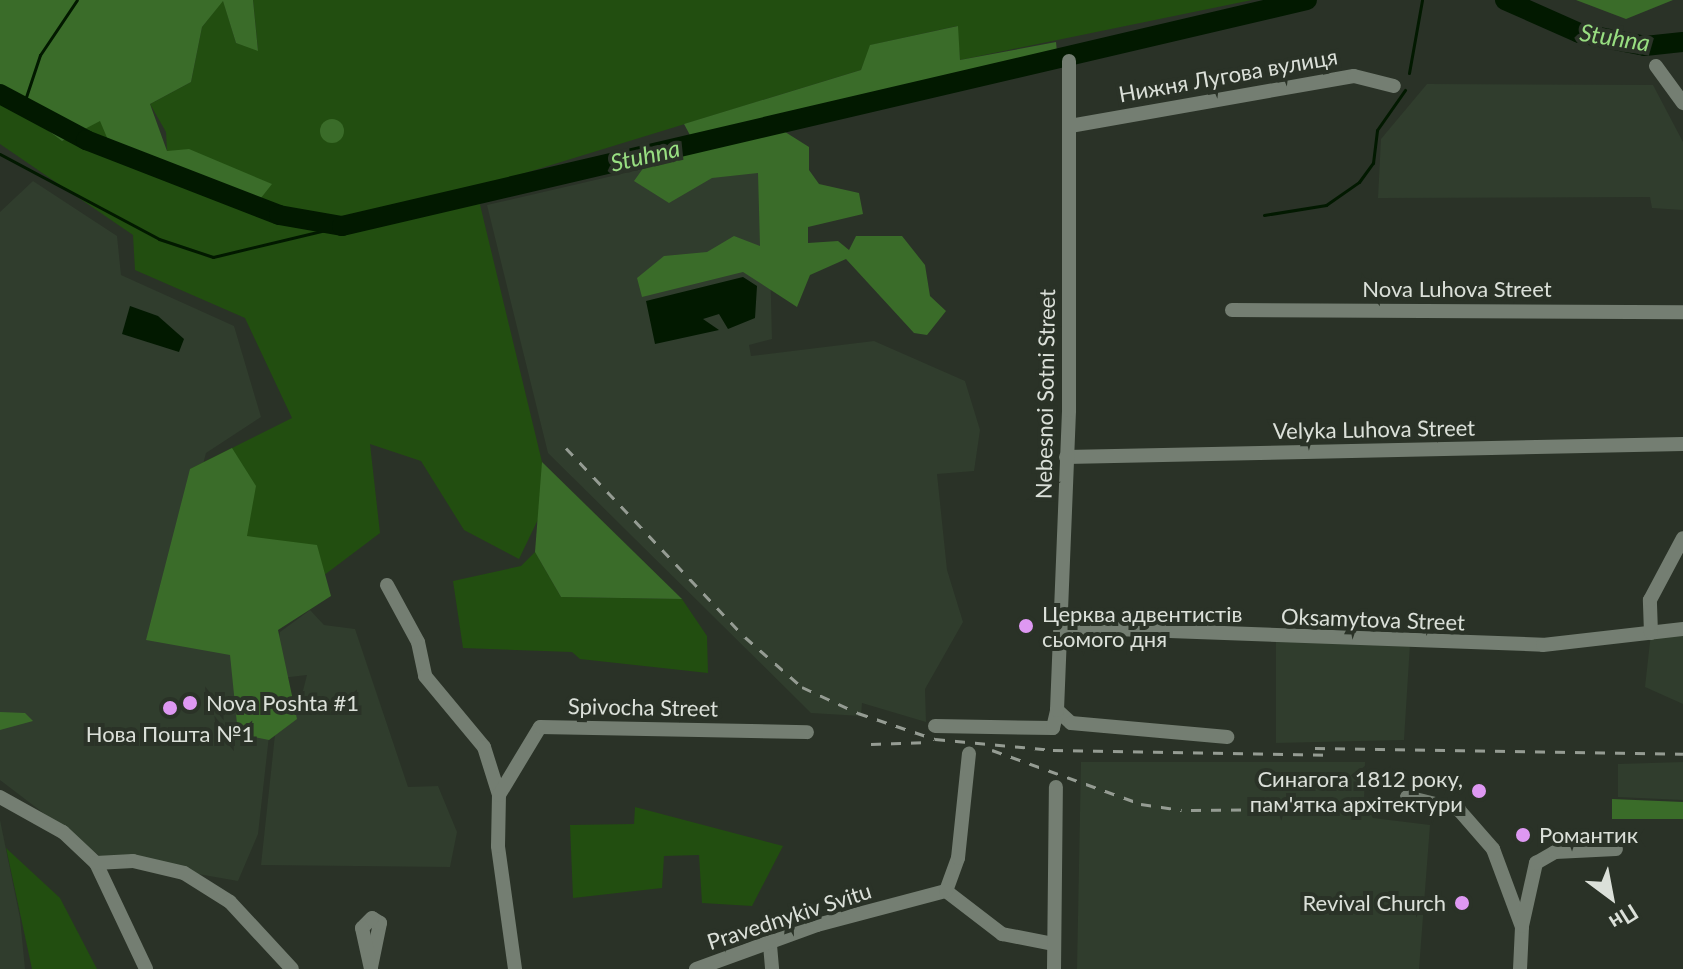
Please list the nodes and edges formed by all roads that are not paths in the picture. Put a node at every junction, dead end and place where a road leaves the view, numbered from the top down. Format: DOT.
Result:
graph roads {
  1 [pos="1069,61"];
  2 [pos="1656,66"];
  3 [pos="1394,86"];
  4 [pos="1683,103"];
  5 [pos="1070,126"];
  6 [pos="1232,310"];
  7 [pos="1683,312"];
  8 [pos="1683,444"];
  9 [pos="1066,457"];
  10 [pos="1683,538"];
  11 [pos="387,585"];
  12 [pos="1060,627"];
  13 [pos="1683,629"];
  14 [pos="1651,633"];
  15 [pos="1057,710"];
  16 [pos="935,726"];
  17 [pos="807,732"];
  18 [pos="1227,737"];
  19 [pos="969,754"];
  20 [pos="1056,787"];
  21 [pos="499,795"];
  22 [pos="0,797"];
  23 [pos="1407,797"];
  24 [pos="1616,849"];
  25 [pos="96,863"];
  26 [pos="946,891"];
  27 [pos="1522,927"];
  28 [pos="1054,944"];
  29 [pos="770,945"];
  30 [pos="146,969"];
  31 [pos="292,969"];
  32 [pos="515,969"];
  33 [pos="696,969"];
  34 [pos="772,969"];
  35 [pos="1054,969"];
  36 [pos="1520,969"];
  1 -- 5 [label="street, Nebesnoi Sotni Street"];
  2 -- 4 [label="street"];
  3 -- 5 [label="street, Нижня Лугова вулиця"];
  5 -- 9 [label="street, Nebesnoi Sotni Street"];
  6 -- 7 [label="street, Nova Luhova Street"];
  8 -- 9 [label="street, Velyka Luhova Street"];
  9 -- 12 [label="street, Nebesnoi Sotni Street"];
  10 -- 14 [label="street"];
  11 -- 21 [label="street"];
  12 -- 14 [label="street, Oksamytova Street"];
  12 -- 15 [label="street, Nebesnoi Sotni Street"];
  13 -- 14 [label="street, Oksamytova Street"];
  15 -- 16 [label="street, Nebesnoi Sotni Street"];
  15 -- 18 [label="street"];
  17 -- 21 [label="street, Spivocha Street"];
  19 -- 26 [label="street"];
  20 -- 28 [label="street"];
  21 -- 32 [label="street, Spivocha Street"];
  22 -- 25 [label="street"];
  23 -- 27 [label="street"];
  24 -- 27 [label="street"];
  25 -- 30 [label="street"];
  25 -- 31 [label="street"];
  26 -- 28 [label="street"];
  26 -- 29 [label="street, Pravednykiv Svitu"];
  27 -- 36 [label="street"];
  28 -- 35 [label="street"];
  29 -- 33 [label="street, Pravednykiv Svitu"];
  29 -- 34 [label="street"];
}
